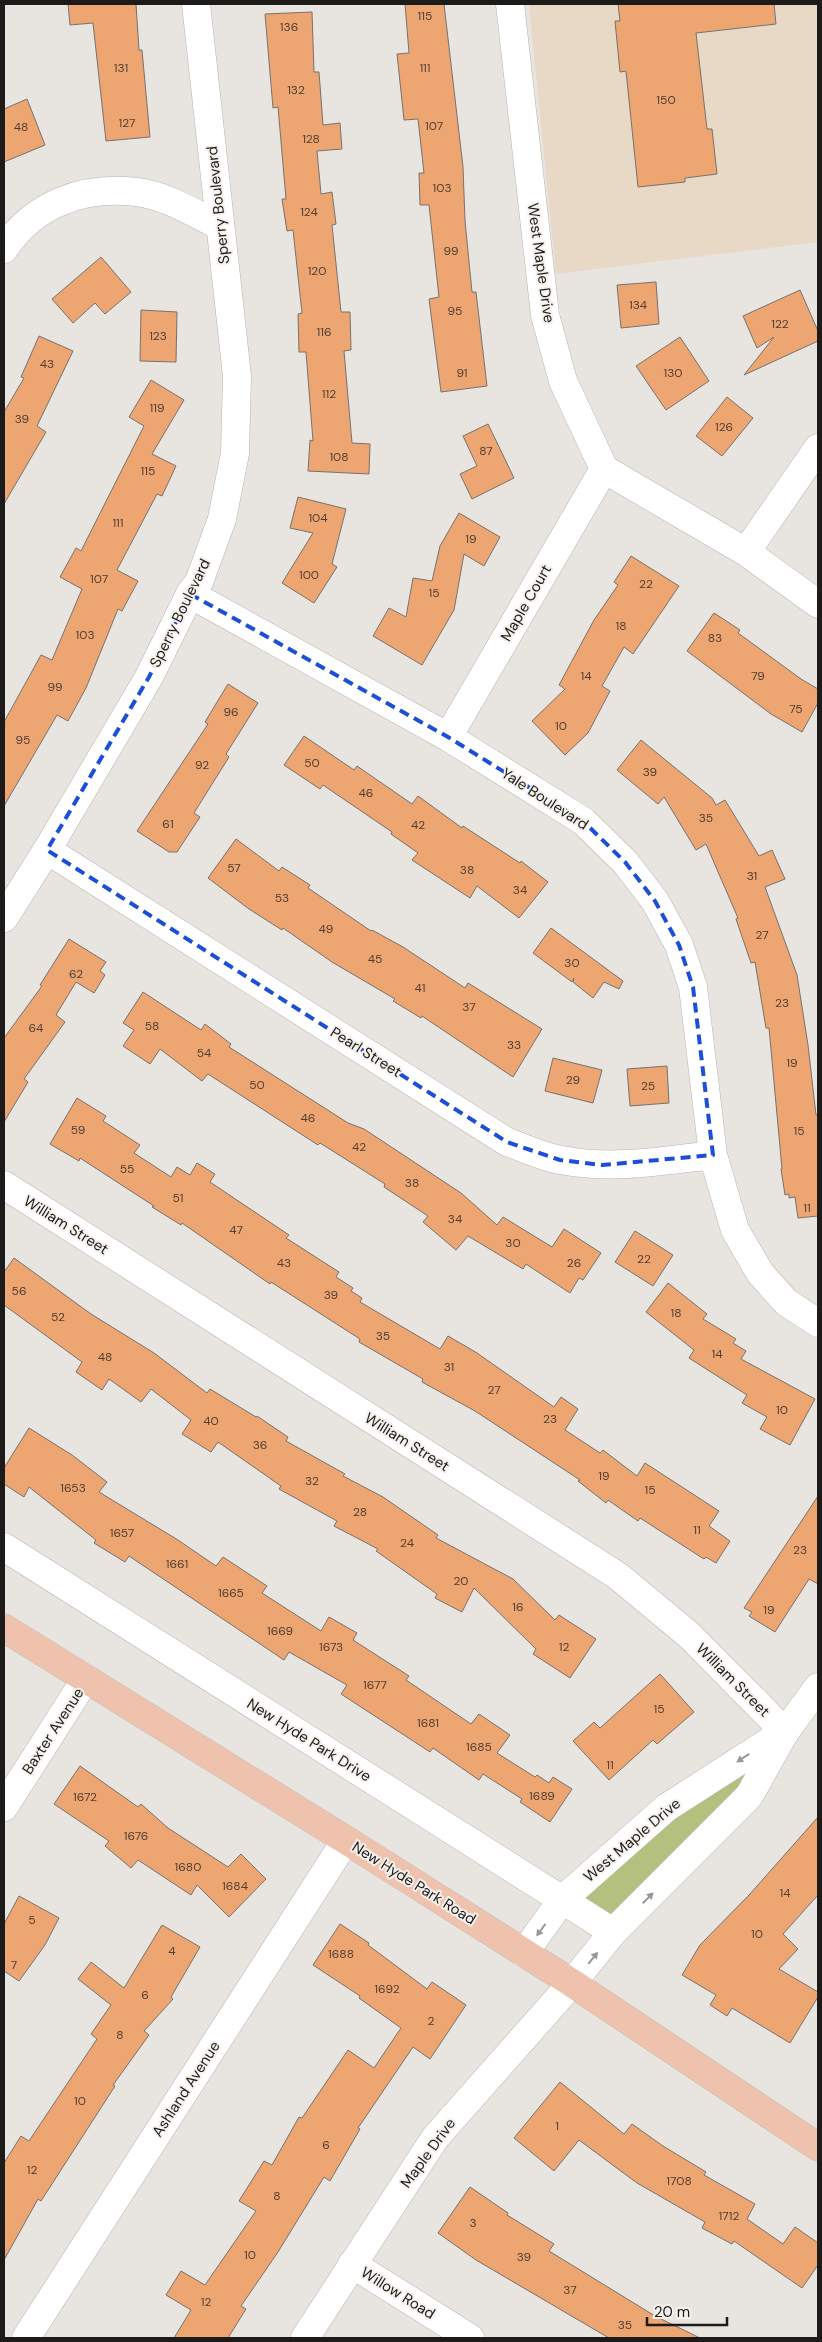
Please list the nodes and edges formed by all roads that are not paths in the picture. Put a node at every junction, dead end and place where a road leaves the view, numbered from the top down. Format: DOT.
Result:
graph roads {
  1 [pos="196,4"];
  2 [pos="510,4"];
  3 [pos="220,226"];
  4 [pos="4,249"];
  5 [pos="818,448"];
  6 [pos="604,468"];
  7 [pos="746,552"];
  8 [pos="190,594"];
  9 [pos="818,604"];
  10 [pos="448,738"];
  11 [pos="47,850"];
  12 [pos="4,918"];
  13 [pos="713,1155"];
  14 [pos="4,1185"];
  15 [pos="818,1323"];
  16 [pos="4,1547"];
  17 [pos="4,1628"];
  18 [pos="85,1680"];
  19 [pos="818,1687"];
  20 [pos="784,1732"];
  21 [pos="4,1806"];
  22 [pos="346,1840"];
  23 [pos="562,1900"];
  24 [pos="613,1932"];
  25 [pos="524,1953"];
  26 [pos="572,1984"];
  27 [pos="818,2147"];
  28 [pos="352,2264"];
  29 [pos="26,2338"];
  30 [pos="305,2338"];
  31 [pos="470,2338"];
  1 -- 3 [label="street, Sperry Boulevard"];
  2 -- 6 [label="street, West Maple Drive"];
  3 -- 4 [label="street"];
  3 -- 8 [label="street, Sperry Boulevard"];
  5 -- 7 [label="street"];
  6 -- 7 [label="street"];
  6 -- 10 [label="street, Maple Court"];
  7 -- 9 [label="street"];
  8 -- 10 [label="street, Yale Boulevard"];
  8 -- 11 [label="street, Sperry Boulevard"];
  10 -- 13 [label="street, Yale Boulevard"];
  11 -- 12 [label="street, Sperry Boulevard"];
  11 -- 13 [label="street, Pearl Street"];
  13 -- 15 [label="street, Yale Boulevard"];
  14 -- 20 [label="street, William Street"];
  16 -- 23 [label="street, New Hyde Park Drive"];
  17 -- 18 [label="main road, New Hyde Park Road"];
  18 -- 21 [label="street, Baxter Avenue"];
  18 -- 22 [label="main road, New Hyde Park Road"];
  19 -- 20 [label="street, West Maple Drive"];
  20 -- 23 [label="street, West Maple Drive, one-way"];
  24 -- 20 [label="street, West Maple Drive, one-way"];
  22 -- 25 [label="main road, New Hyde Park Road"];
  22 -- 29 [label="street, Ashland Avenue"];
  23 -- 24 [label="street, New Hyde Park Drive"];
  23 -- 25 [label="street, West Maple Drive, one-way"];
  26 -- 24 [label="street, West Maple Drive, one-way"];
  25 -- 26 [label="main road, New Hyde Park Road"];
  26 -- 27 [label="main road, New Hyde Park Road"];
  26 -- 28 [label="street, Maple Drive"];
  28 -- 30 [label="street, Maple Drive"];
  28 -- 31 [label="street, Willow Road"];
}
